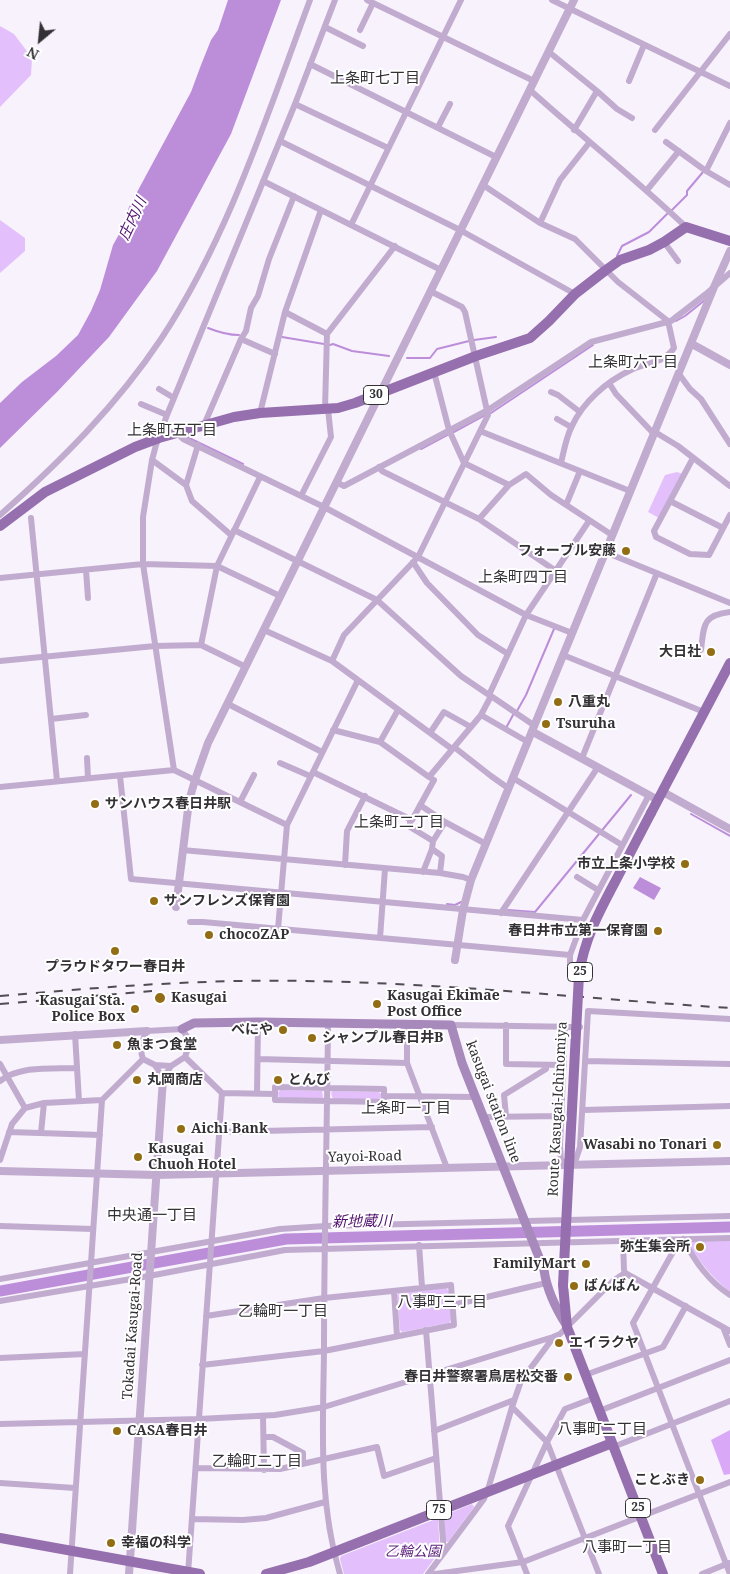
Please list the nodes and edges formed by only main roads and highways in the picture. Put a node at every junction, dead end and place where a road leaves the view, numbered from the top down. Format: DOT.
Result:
graph roads {
  1 [pos="730,241"];
  2 [pos="0,526"];
  3 [pos="730,663"];
  4 [pos="182,1029"];
  5 [pos="567,1327"];
  6 [pos="612,1445"];
  7 [pos="0,1538"];
  8 [pos="188,1573"];
  9 [pos="200,1574"];
  10 [pos="266,1574"];
  11 [pos="663,1574"];
  1 -- 2 [label="main road, 30"];
  3 -- 5 [label="main road, Route Kasugai-Ichinomiya / 25, bridge"];
  4 -- 5 [label="main road, kasugai station line"];
  5 -- 6 [label="main road, Route Kasugai-Ichinomiya / 25"];
  6 -- 10 [label="main road, 75"];
  6 -- 11 [label="main road, Route Kasugai-Ichinomiya / 25"];
  7 -- 8 [label="main road"];
  8 -- 9 [label="main road"];
}
